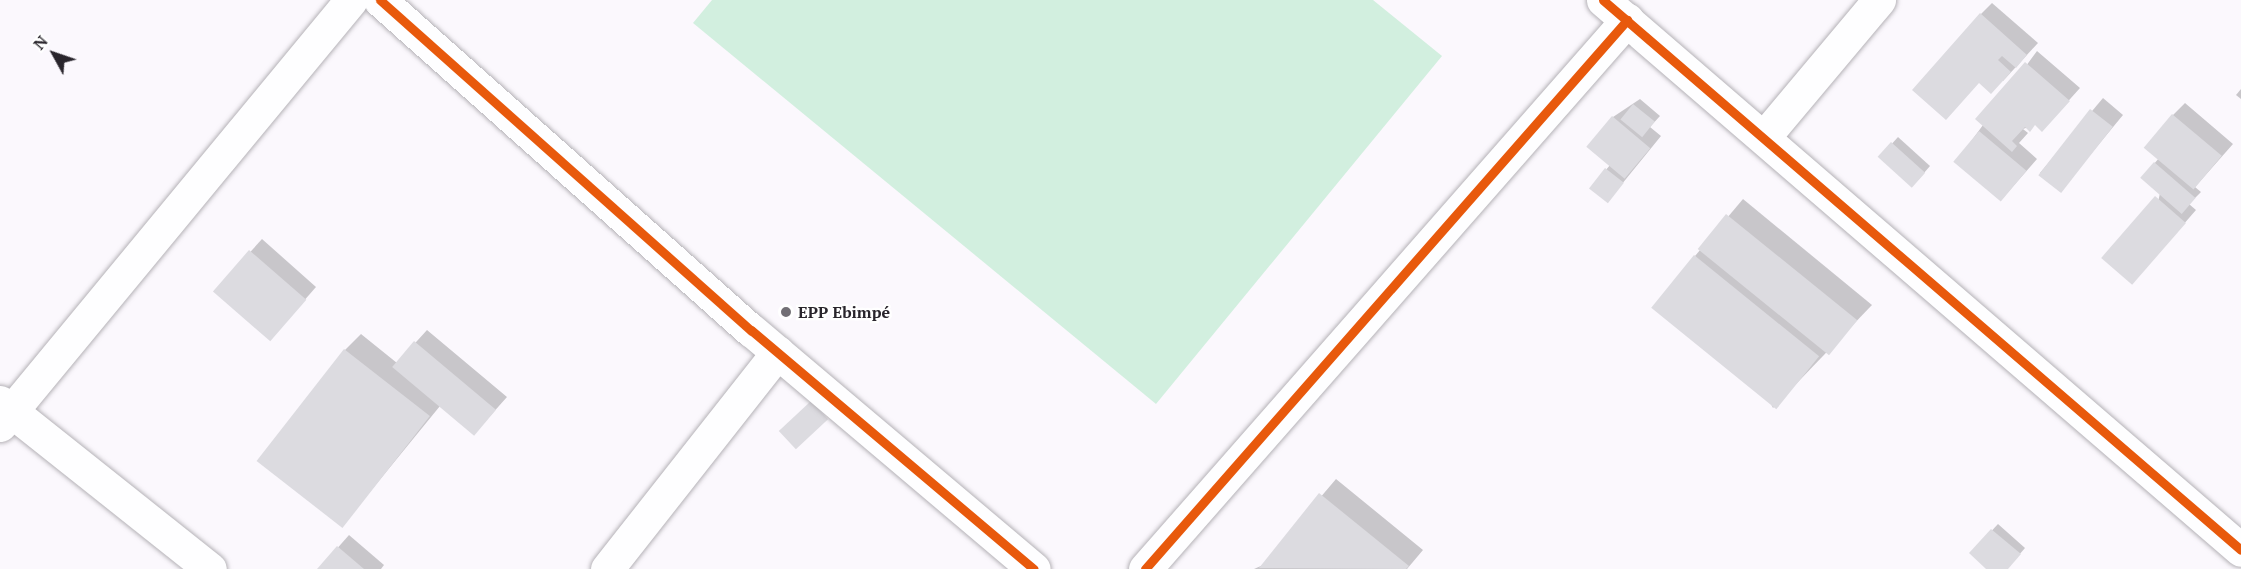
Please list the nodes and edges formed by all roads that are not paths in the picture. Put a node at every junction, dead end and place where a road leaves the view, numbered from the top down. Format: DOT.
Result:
graph roads {
  1 [pos="351,0"];
  2 [pos="380,0"];
  3 [pos="1879,0"];
  4 [pos="1615,10"];
  5 [pos="1764,137"];
  6 [pos="778,352"];
  7 [pos="4,413"];
  8 [pos="2241,550"];
  9 [pos="210,569"];
  10 [pos="607,569"];
  11 [pos="1034,569"];
  12 [pos="1145,569"];
  1 -- 7 [label="street"];
  2 -- 6 [label="street"];
  3 -- 5 [label="street"];
  4 -- 5 [label="street"];
  4 -- 12 [label="street"];
  5 -- 8 [label="street"];
  6 -- 10 [label="street"];
  6 -- 11 [label="street"];
  7 -- 9 [label="street"];
}
